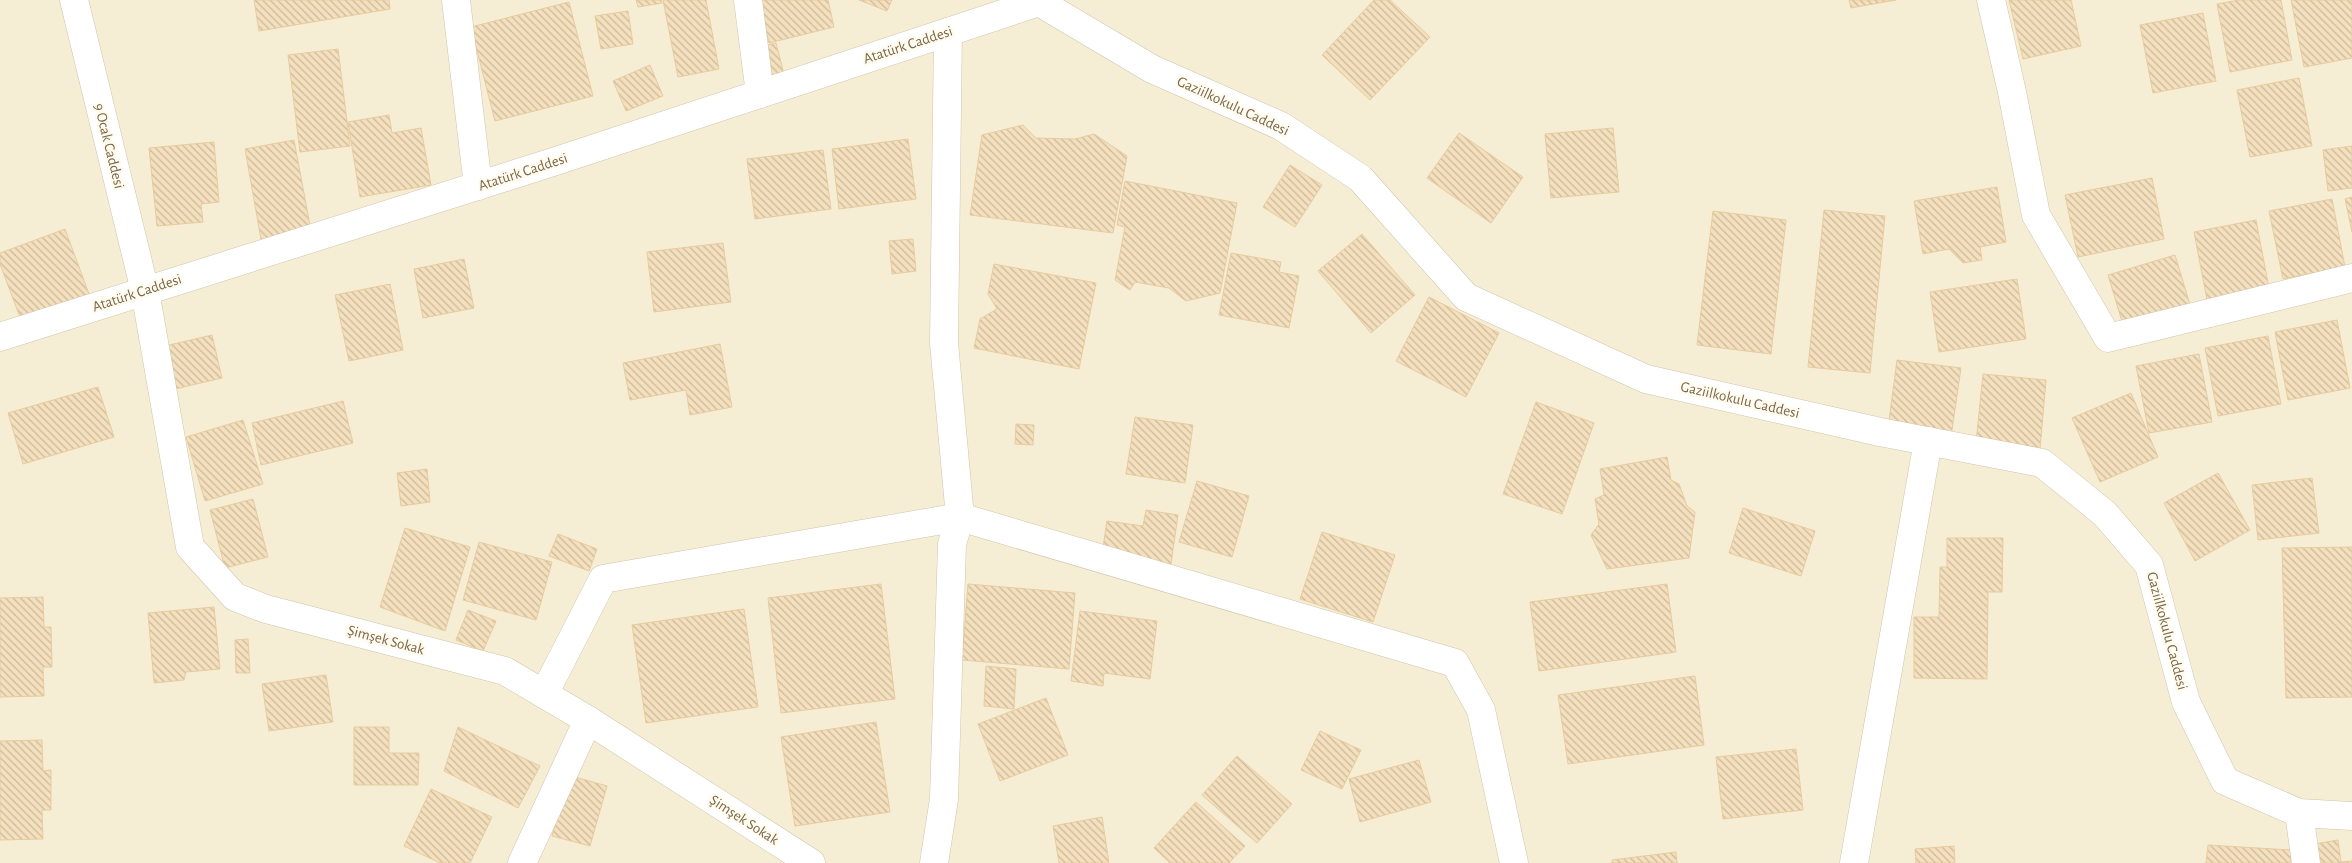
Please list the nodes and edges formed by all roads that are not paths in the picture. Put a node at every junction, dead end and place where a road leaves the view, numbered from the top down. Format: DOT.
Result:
graph roads {
  1 [pos="74,0"];
  2 [pos="456,0"];
  3 [pos="748,0"];
  4 [pos="1991,0"];
  5 [pos="1042,1"];
  6 [pos="948,32"];
  7 [pos="760,94"];
  8 [pos="478,186"];
  9 [pos="2352,278"];
  10 [pos="145,291"];
  11 [pos="0,337"];
  12 [pos="1928,441"];
  13 [pos="960,517"];
  14 [pos="544,694"];
  15 [pos="588,720"];
  16 [pos="2299,813"];
  17 [pos="2352,816"];
  18 [pos="522,863"];
  19 [pos="811,863"];
  20 [pos="934,863"];
  21 [pos="1514,863"];
  22 [pos="1854,863"];
  23 [pos="2306,863"];
  1 -- 10 [label="street, 9 Ocak Caddesi"];
  2 -- 8 [label="street"];
  3 -- 7 [label="street"];
  4 -- 9 [label="street"];
  5 -- 6 [label="street, Atatürk Caddesi"];
  5 -- 12 [label="street, Gaziilkokulu Caddesi"];
  6 -- 7 [label="street, Atatürk Caddesi"];
  6 -- 13 [label="street"];
  7 -- 8 [label="street, Atatürk Caddesi"];
  8 -- 10 [label="street, Atatürk Caddesi"];
  10 -- 11 [label="street, Atatürk Caddesi"];
  10 -- 14 [label="street, Şimşek Sokak"];
  12 -- 16 [label="street, Gaziilkokulu Caddesi"];
  12 -- 22 [label="street"];
  13 -- 14 [label="street"];
  13 -- 20 [label="street"];
  13 -- 21 [label="street"];
  14 -- 15 [label="street, Şimşek Sokak"];
  15 -- 18 [label="street"];
  15 -- 19 [label="street, Şimşek Sokak"];
  16 -- 17 [label="street, Gaziilkokulu Caddesi"];
  16 -- 23 [label="street"];
}
